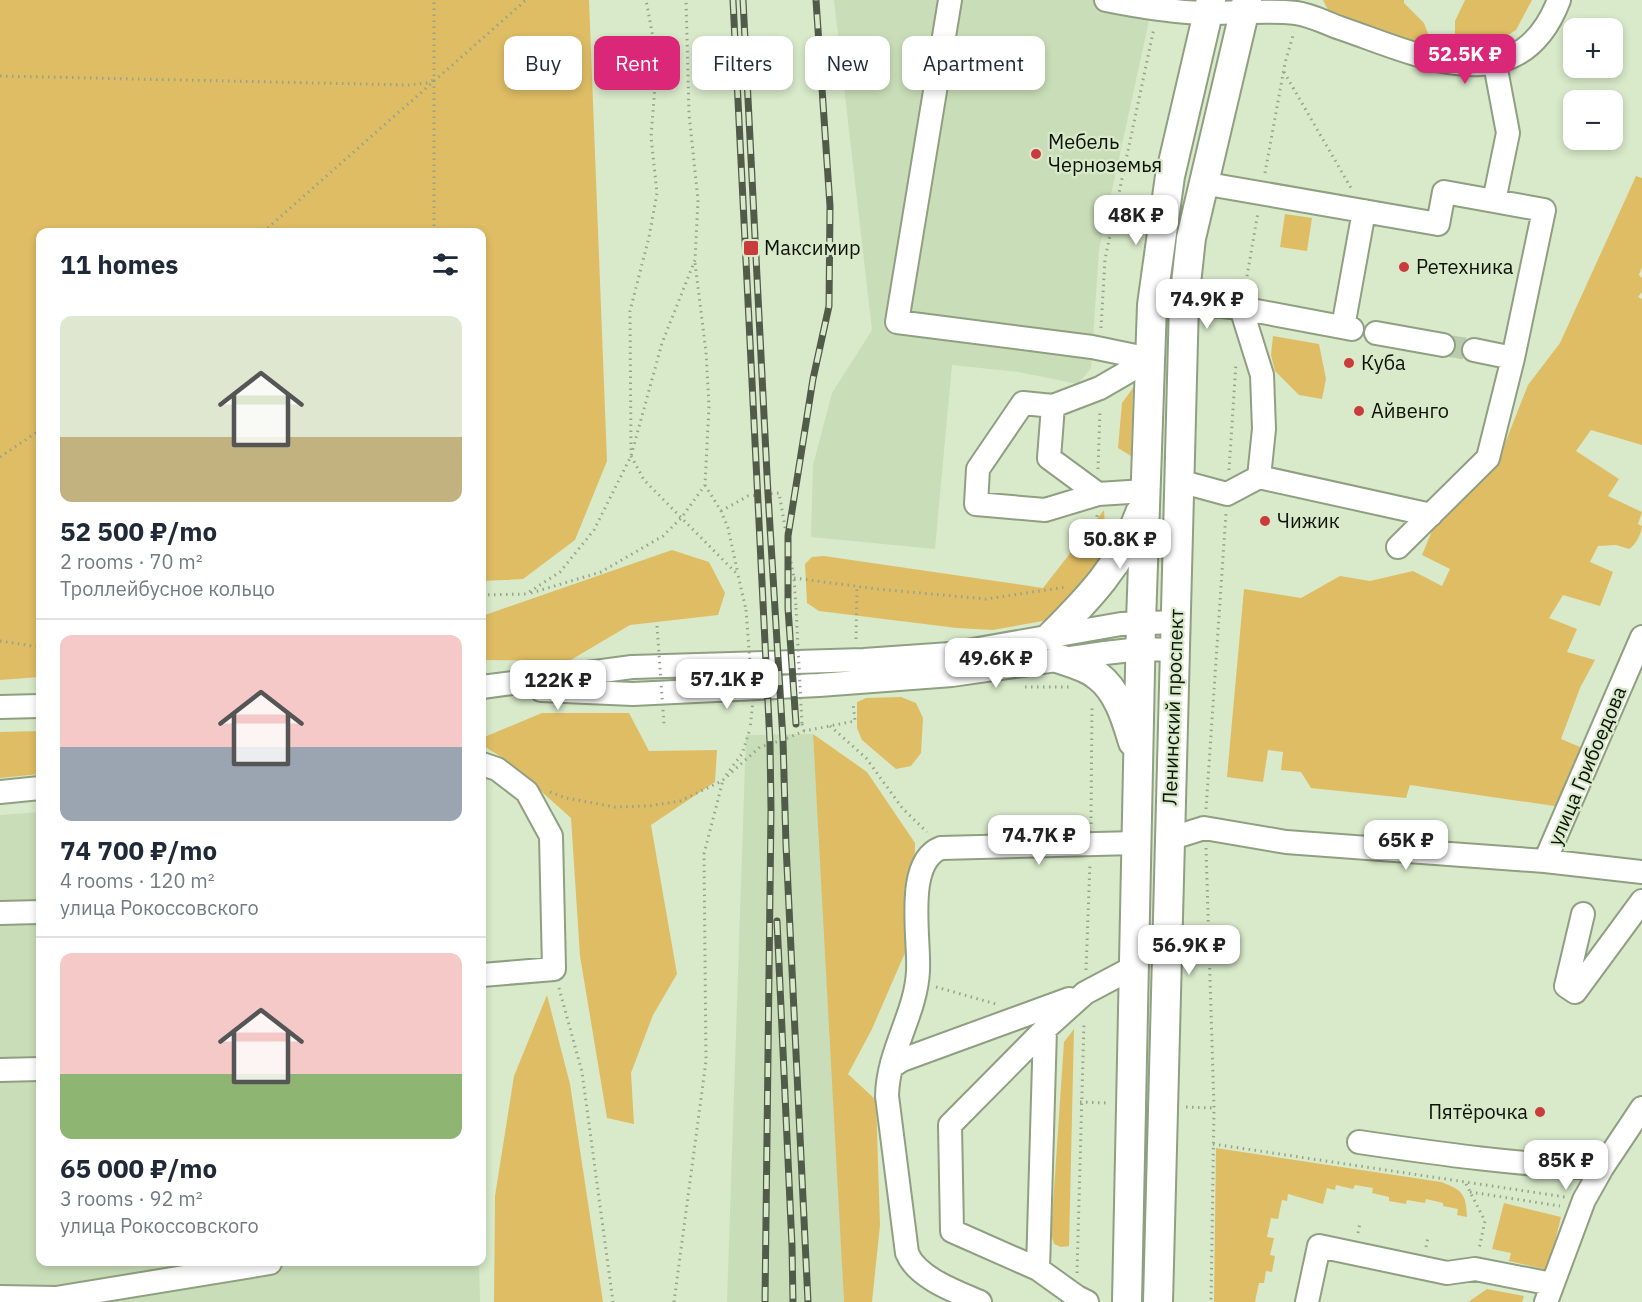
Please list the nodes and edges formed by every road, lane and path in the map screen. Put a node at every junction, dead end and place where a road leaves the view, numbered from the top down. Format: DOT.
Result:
graph roads {
  1 [pos="434,0"];
  2 [pos="526,0"];
  3 [pos="646,0"];
  4 [pos="687,0"];
  5 [pos="950,0"];
  6 [pos="1106,0"];
  7 [pos="1560,0"];
  8 [pos="1246,5"];
  9 [pos="1210,6"];
  10 [pos="1158,8"];
  11 [pos="1299,14"];
  12 [pos="1496,64"];
  13 [pos="1284,71"];
  14 [pos="0,76"];
  15 [pos="434,80"];
  16 [pos="1202,183"];
  17 [pos="1261,192"];
  18 [pos="1494,201"];
  19 [pos="1364,211"];
  20 [pos="268,228"];
  21 [pos="434,228"];
  22 [pos="695,260"];
  23 [pos="1184,302"];
  24 [pos="1241,308"];
  25 [pos="1376,333"];
  26 [pos="1443,345"];
  27 [pos="1101,349"];
  28 [pos="1474,350"];
  29 [pos="1236,357"];
  30 [pos="1513,358"];
  31 [pos="1150,359"];
  32 [pos="1100,388"];
  33 [pos="1053,406"];
  34 [pos="36,433"];
  35 [pos="631,456"];
  36 [pos="0,457"];
  37 [pos="1259,477"];
  38 [pos="1179,481"];
  39 [pos="705,485"];
  40 [pos="1145,491"];
  41 [pos="1098,494"];
  42 [pos="1227,494"];
  43 [pos="721,511"];
  44 [pos="1431,515"];
  45 [pos="682,517"];
  46 [pos="1398,547"];
  47 [pos="1089,561"];
  48 [pos="738,575"];
  49 [pos="794,578"];
  50 [pos="857,586"];
  51 [pos="1074,586"];
  52 [pos="526,594"];
  53 [pos="486,595"];
  54 [pos="657,626"];
  55 [pos="1141,636"];
  56 [pos="1175,636"];
  57 [pos="1642,637"];
  58 [pos="856,639"];
  59 [pos="0,641"];
  60 [pos="36,646"];
  61 [pos="1056,648"];
  62 [pos="486,687"];
  63 [pos="1020,687"];
  64 [pos="1073,688"];
  65 [pos="852,696"];
  66 [pos="1089,697"];
  67 [pos="36,706"];
  68 [pos="0,707"];
  69 [pos="664,724"];
  70 [pos="830,726"];
  71 [pos="804,731"];
  72 [pos="1138,763"];
  73 [pos="486,765"];
  74 [pos="722,781"];
  75 [pos="36,788"];
  76 [pos="546,790"];
  77 [pos="0,792"];
  78 [pos="1204,828"];
  79 [pos="1169,839"];
  80 [pos="1137,843"];
  81 [pos="1091,844"];
  82 [pos="941,848"];
  83 [pos="1545,861"];
  84 [pos="1642,872"];
  85 [pos="1642,901"];
  86 [pos="36,912"];
  87 [pos="0,913"];
  88 [pos="1583,914"];
  89 [pos="1134,967"];
  90 [pos="554,969"];
  91 [pos="918,973"];
  92 [pos="486,975"];
  93 [pos="1085,993"];
  94 [pos="1019,1019"];
  95 [pos="1045,1029"];
  96 [pos="891,1067"];
  97 [pos="36,1069"];
  98 [pos="0,1070"];
  99 [pos="1080,1102"];
  100 [pos="1108,1103"];
  101 [pos="1186,1107"];
  102 [pos="1214,1108"];
  103 [pos="1642,1108"];
  104 [pos="1359,1142"];
  105 [pos="1213,1144"];
  106 [pos="1602,1168"];
  107 [pos="1466,1184"];
  108 [pos="1470,1192"];
  109 [pos="1583,1204"];
  110 [pos="252,1266"];
  111 [pos="1038,1269"];
  112 [pos="1475,1269"];
  113 [pos="1549,1293"];
  114 [pos="0,1297"];
  115 [pos="1079,1300"];
  116 [pos="613,1302"];
  117 [pos="674,1302"];
  118 [pos="980,1302"];
  119 [pos="1127,1302"];
  120 [pos="1158,1302"];
  121 [pos="1211,1302"];
  122 [pos="1307,1302"];
  1 -- 15 [label="path"];
  2 -- 15 [label="path"];
  3 -- 35 [label="path"];
  4 -- 22 [label="path"];
  5 -- 27 [label="street"];
  6 -- 10 [label="street"];
  7 -- 12 [label="street"];
  8 -- 9 [label="street"];
  8 -- 11 [label="street"];
  8 -- 16 [label="main road, Ленинский проспект"];
  9 -- 10 [label="street"];
  9 -- 31 [label="main road, Ленинский проспект"];
  10 -- 27 [label="path"];
  11 -- 12 [label="street"];
  11 -- 13 [label="path"];
  12 -- 18 [label="street"];
  13 -- 17 [label="path"];
  13 -- 19 [label="path"];
  14 -- 15 [label="path"];
  15 -- 20 [label="path"];
  15 -- 21 [label="path"];
  16 -- 17 [label="street"];
  16 -- 23 [label="main road, Ленинский проспект"];
  17 -- 19 [label="street"];
  17 -- 24 [label="path"];
  18 -- 19 [label="street"];
  18 -- 30 [label="street"];
  19 -- 24 [label="street"];
  22 -- 35 [label="path"];
  22 -- 39 [label="path"];
  23 -- 24 [label="street"];
  23 -- 38 [label="main road, Ленинский проспект"];
  24 -- 37 [label="street"];
  25 -- 26 [label="street"];
  27 -- 31 [label="street"];
  28 -- 30 [label="street"];
  29 -- 42 [label="path"];
  30 -- 44 [label="street"];
  31 -- 32 [label="street"];
  31 -- 40 [label="main road, Ленинский проспект"];
  32 -- 33 [label="street"];
  32 -- 41 [label="path"];
  33 -- 41 [label="street"];
  33 -- 41 [label="street"];
  34 -- 36 [label="path"];
  35 -- 45 [label="path"];
  35 -- 52 [label="path"];
  37 -- 42 [label="street"];
  37 -- 44 [label="street"];
  38 -- 42 [label="street"];
  38 -- 56 [label="main road, Ленинский проспект"];
  39 -- 43 [label="path"];
  39 -- 45 [label="path"];
  40 -- 41 [label="street"];
  40 -- 55 [label="main road, Ленинский проспект"];
  40 -- 61 [label="main road"];
  41 -- 47 [label="path"];
  42 -- 78 [label="path"];
  43 -- 48 [label="path"];
  43 -- 49 [label="path"];
  44 -- 46 [label="street"];
  45 -- 48 [label="path"];
  45 -- 52 [label="path"];
  48 -- 74 [label="path, bridge"];
  49 -- 50 [label="path"];
  49 -- 71 [label="path, bridge"];
  50 -- 51 [label="path"];
  50 -- 58 [label="path"];
  52 -- 53 [label="path"];
  54 -- 69 [label="path, bridge"];
  55 -- 56 [label="street"];
  55 -- 61 [label="street"];
  55 -- 72 [label="main road, Ленинский проспект"];
  56 -- 79 [label="main road, Ленинский проспект"];
  57 -- 83 [label="street, улица Грибоедова"];
  59 -- 60 [label="path"];
  61 -- 62 [label="street"];
  61 -- 72 [label="main road"];
  63 -- 64 [label="path"];
  65 -- 70 [label="path"];
  66 -- 81 [label="path"];
  67 -- 68 [label="street"];
  70 -- 71 [label="path"];
  70 -- 82 [label="path"];
  71 -- 74 [label="path"];
  72 -- 80 [label="main road, Ленинский проспект"];
  73 -- 90 [label="street"];
  74 -- 76 [label="path"];
  74 -- 117 [label="path"];
  75 -- 77 [label="street"];
  78 -- 79 [label="street"];
  78 -- 83 [label="street"];
  78 -- 102 [label="path"];
  79 -- 120 [label="main road, Ленинский проспект"];
  80 -- 81 [label="street"];
  80 -- 89 [label="main road, Ленинский проспект"];
  81 -- 82 [label="street"];
  81 -- 93 [label="path"];
  82 -- 91 [label="street"];
  83 -- 84 [label="street"];
  85 -- 88 [label="street"];
  86 -- 87 [label="street"];
  89 -- 93 [label="street"];
  89 -- 119 [label="main road, Ленинский проспект"];
  90 -- 92 [label="street"];
  90 -- 116 [label="path"];
  91 -- 94 [label="path"];
  91 -- 96 [label="street"];
  93 -- 94 [label="street"];
  93 -- 95 [label="street"];
  93 -- 99 [label="path"];
  94 -- 96 [label="street"];
  95 -- 111 [label="street"];
  95 -- 111 [label="street"];
  96 -- 118 [label="street"];
  97 -- 98 [label="street"];
  99 -- 100 [label="path"];
  99 -- 115 [label="path"];
  101 -- 102 [label="path"];
  102 -- 105 [label="path"];
  103 -- 106 [label="street"];
  104 -- 106 [label="street"];
  105 -- 107 [label="path"];
  105 -- 121 [label="path"];
  106 -- 109 [label="street"];
  107 -- 108 [label="path"];
  107 -- 109 [label="path"];
  108 -- 109 [label="path"];
  108 -- 112 [label="path"];
  109 -- 113 [label="street"];
  110 -- 114 [label="street"];
  111 -- 115 [label="street"];
  112 -- 113 [label="street"];
  112 -- 122 [label="street"];
}
